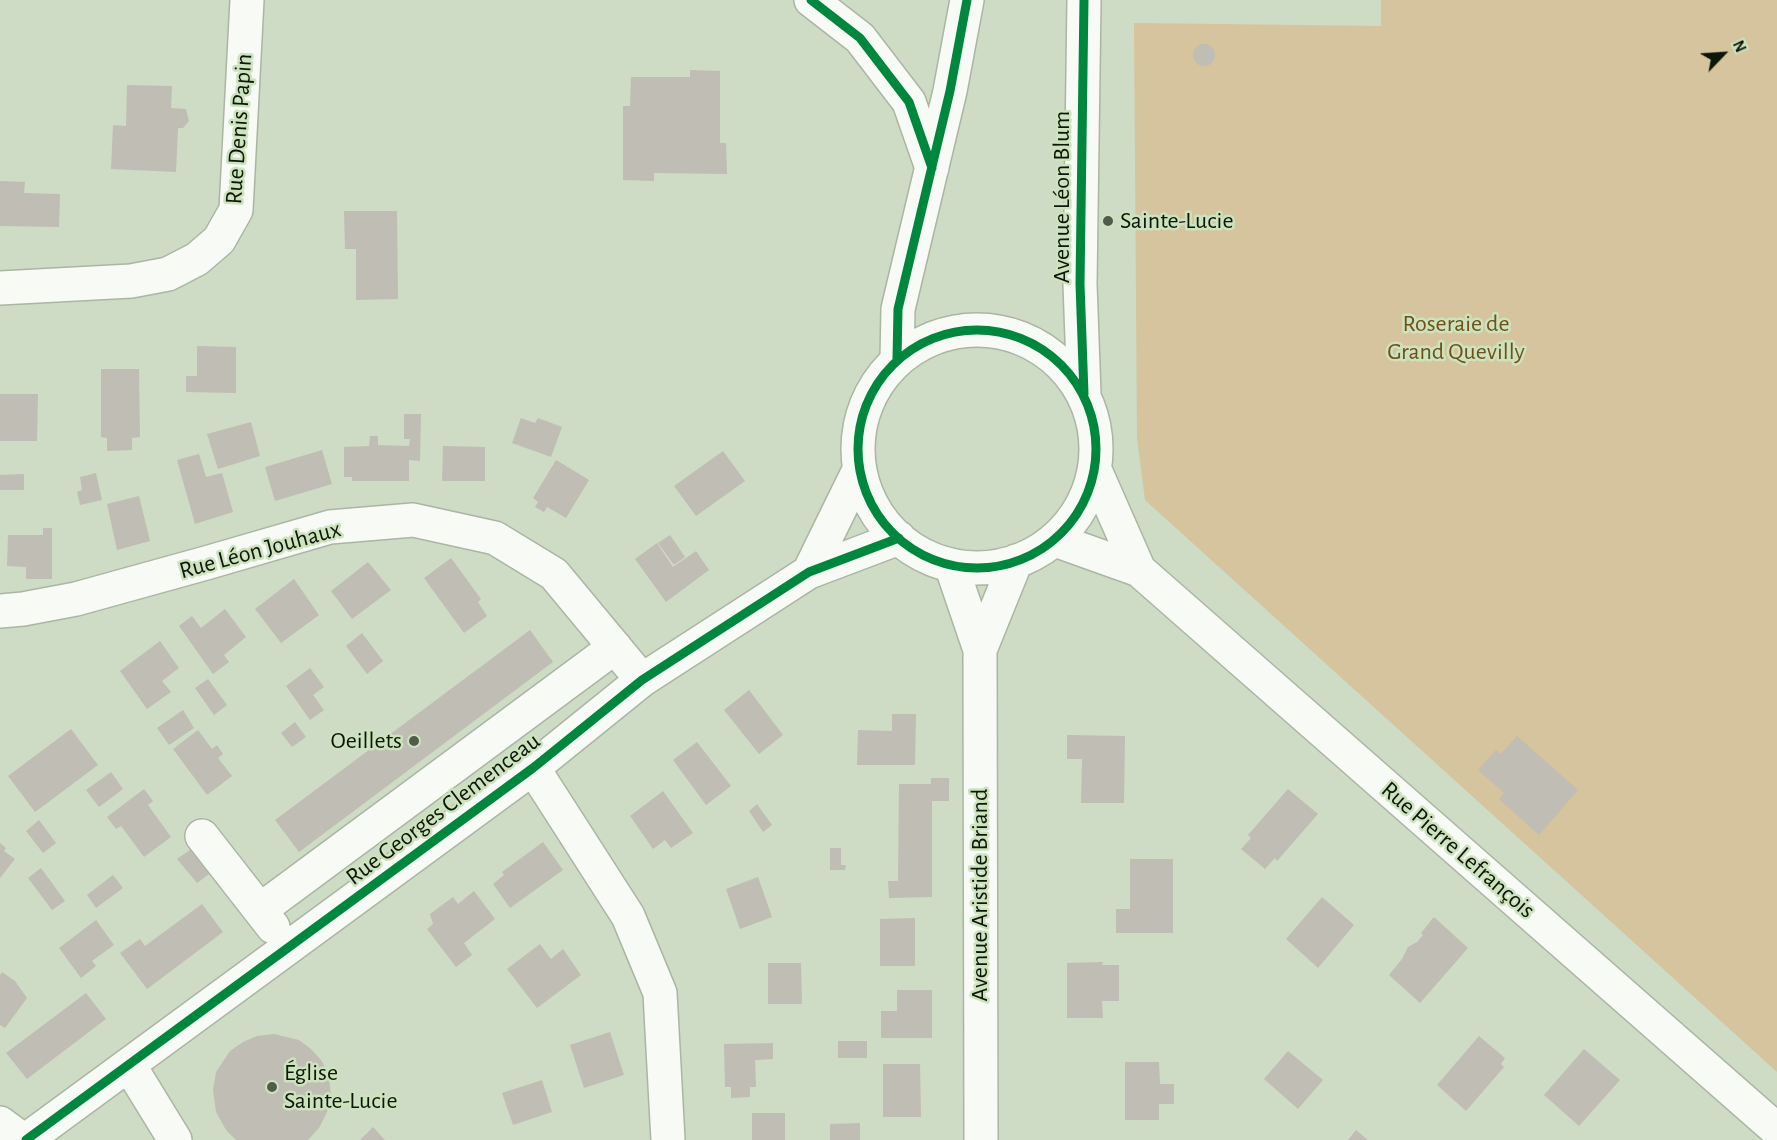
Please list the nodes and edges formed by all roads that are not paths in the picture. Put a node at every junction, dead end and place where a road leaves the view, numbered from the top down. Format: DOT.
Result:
graph roads {
  1 [pos="247,0"];
  2 [pos="811,0"];
  3 [pos="967,0"];
  4 [pos="1084,0"];
  5 [pos="932,168"];
  6 [pos="0,288"];
  7 [pos="897,359"];
  8 [pos="1084,394"];
  9 [pos="858,470"];
  10 [pos="1095,470"];
  11 [pos="899,538"];
  12 [pos="1055,540"];
  13 [pos="1016,561"];
  14 [pos="951,565"];
  15 [pos="1139,570"];
  16 [pos="809,572"];
  17 [pos="0,611"];
  18 [pos="615,647"];
  19 [pos="980,650"];
  20 [pos="642,680"];
  21 [pos="534,768"];
  22 [pos="202,836"];
  23 [pos="260,910"];
  24 [pos="289,947"];
  25 [pos="129,1065"];
  26 [pos="0,1123"];
  27 [pos="1777,1130"];
  28 [pos="660,1137"];
  29 [pos="25,1140"];
  30 [pos="175,1140"];
  31 [pos="981,1140"];
  1 -- 6 [label="street, Rue Denis Papin"];
  2 -- 5 [label="street"];
  3 -- 5 [label="street"];
  4 -- 8 [label="street, Avenue Léon Blum"];
  5 -- 7 [label="street"];
  7 -- 8 [label="street"];
  7 -- 9 [label="street"];
  8 -- 10 [label="street"];
  9 -- 11 [label="street"];
  9 -- 16 [label="street"];
  10 -- 12 [label="street"];
  10 -- 15 [label="street, Rue Pierre Lefrançois"];
  11 -- 14 [label="street"];
  11 -- 16 [label="street, Rue Georges Clemenceau"];
  12 -- 13 [label="street"];
  12 -- 15 [label="street, Rue Pierre Lefrançois"];
  13 -- 14 [label="street"];
  13 -- 19 [label="street, Avenue Aristide Briand"];
  14 -- 19 [label="street, Avenue Aristide Briand"];
  15 -- 27 [label="street, Rue Pierre Lefrançois"];
  16 -- 20 [label="street, Rue Georges Clemenceau"];
  17 -- 18 [label="street, Rue Léon Jouhaux"];
  18 -- 20 [label="street, Rue Léon Jouhaux"];
  18 -- 23 [label="street"];
  19 -- 31 [label="street, Avenue Aristide Briand"];
  20 -- 21 [label="street, Rue Georges Clemenceau"];
  21 -- 24 [label="street, Rue Georges Clemenceau"];
  21 -- 28 [label="street"];
  22 -- 23 [label="street"];
  23 -- 24 [label="street"];
  24 -- 25 [label="street, Rue Georges Clemenceau"];
  25 -- 29 [label="street, Rue Georges Clemenceau"];
  25 -- 30 [label="street"];
  26 -- 29 [label="street"];
}
